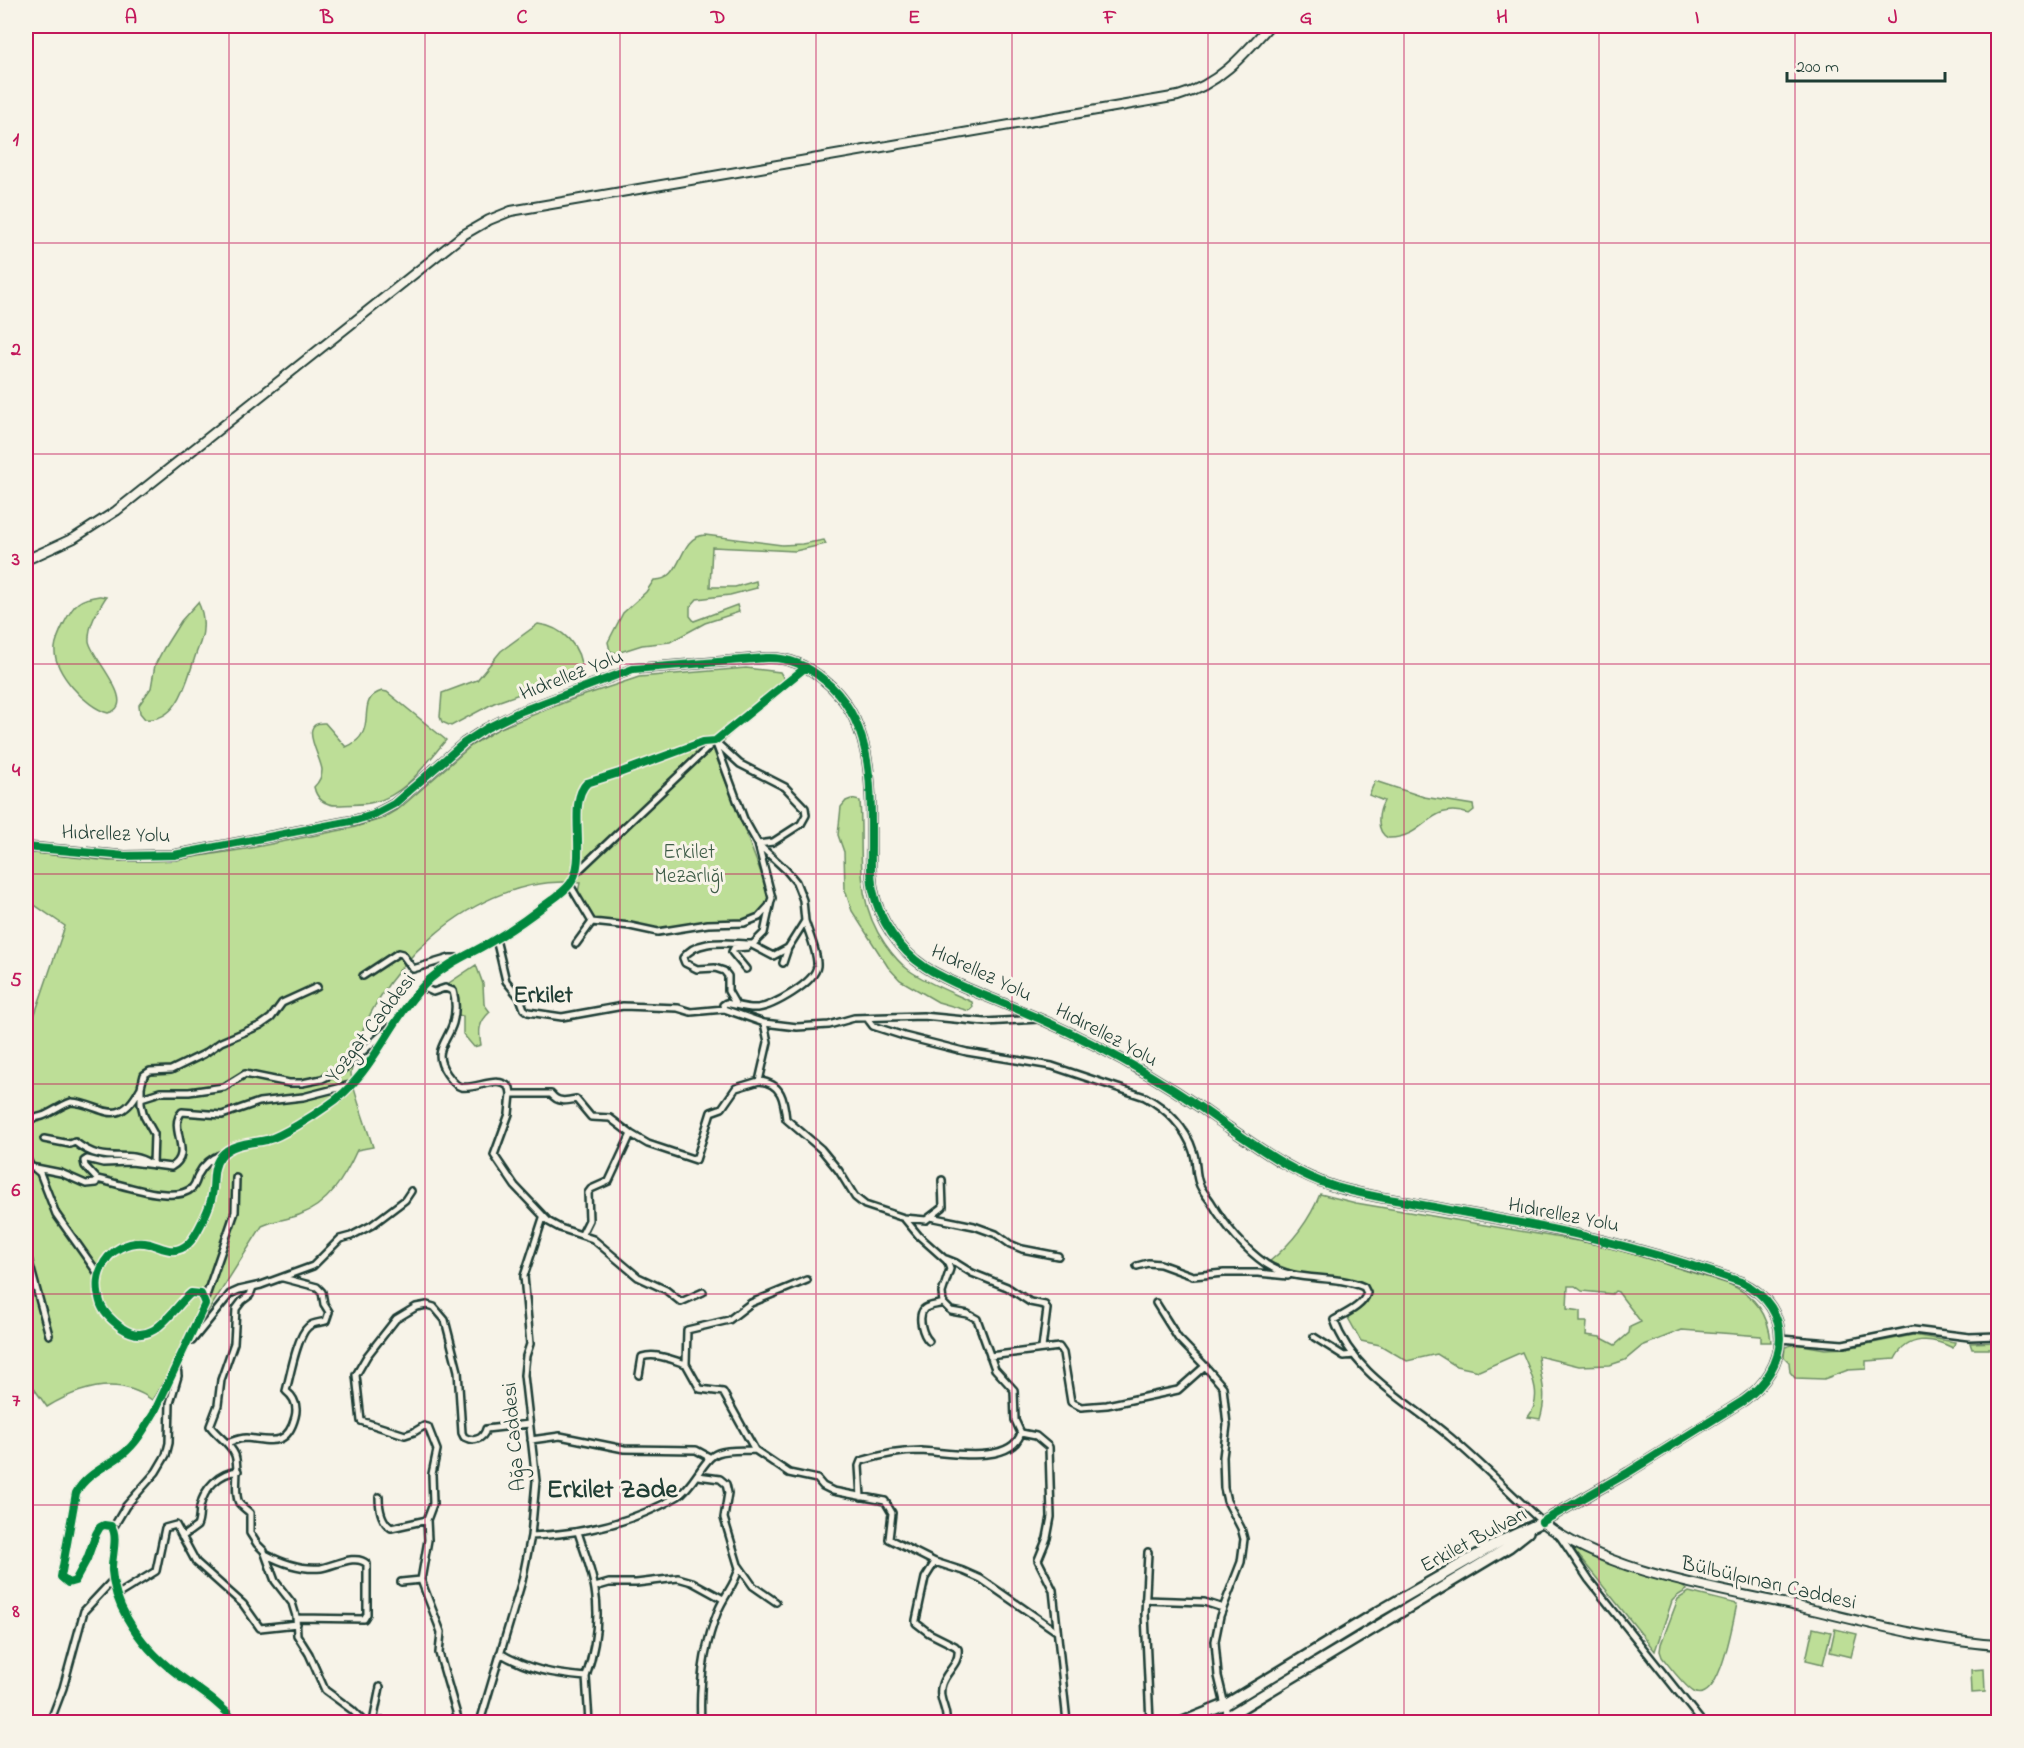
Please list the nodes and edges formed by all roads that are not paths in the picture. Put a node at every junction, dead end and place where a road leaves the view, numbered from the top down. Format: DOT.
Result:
graph roads {
  1 [pos="1269,26"];
  2 [pos="26,560"];
  3 [pos="806,667"];
  4 [pos="716,741"];
  5 [pos="758,844"];
  6 [pos="26,847"];
  7 [pos="577,872"];
  8 [pos="570,885"];
  9 [pos="771,901"];
  10 [pos="805,921"];
  11 [pos="592,922"];
  12 [pos="496,939"];
  13 [pos="576,944"];
  14 [pos="752,945"];
  15 [pos="788,948"];
  16 [pos="458,958"];
  17 [pos="783,963"];
  18 [pos="746,969"];
  19 [pos="363,976"];
  20 [pos="317,987"];
  21 [pos="422,987"];
  22 [pos="736,1005"];
  23 [pos="724,1010"];
  24 [pos="867,1018"];
  25 [pos="1040,1019"];
  26 [pos="395,1022"];
  27 [pos="764,1023"];
  28 [pos="759,1081"];
  29 [pos="352,1085"];
  30 [pos="141,1088"];
  31 [pos="511,1094"];
  32 [pos="141,1098"];
  33 [pos="26,1118"];
  34 [pos="631,1134"];
  35 [pos="44,1139"];
  36 [pos="223,1153"];
  37 [pos="26,1157"];
  38 [pos="153,1165"];
  39 [pos="28,1168"];
  40 [pos="236,1178"];
  41 [pos="97,1179"];
  42 [pos="942,1180"];
  43 [pos="411,1191"];
  44 [pos="930,1217"];
  45 [pos="543,1218"];
  46 [pos="904,1218"];
  47 [pos="582,1234"];
  48 [pos="26,1251"];
  49 [pos="1058,1256"];
  50 [pos="946,1259"];
  51 [pos="1137,1266"];
  52 [pos="99,1275"];
  53 [pos="1295,1276"];
  54 [pos="282,1278"];
  55 [pos="807,1280"];
  56 [pos="253,1287"];
  57 [pos="703,1292"];
  58 [pos="205,1299"];
  59 [pos="943,1303"];
  60 [pos="1156,1303"];
  61 [pos="49,1335"];
  62 [pos="1998,1335"];
  63 [pos="1314,1336"];
  64 [pos="1780,1339"];
  65 [pos="929,1341"];
  66 [pos="1042,1348"];
  67 [pos="185,1349"];
  68 [pos="1354,1355"];
  69 [pos="990,1356"];
  70 [pos="686,1364"];
  71 [pos="177,1365"];
  72 [pos="1204,1366"];
  73 [pos="639,1375"];
  74 [pos="529,1424"];
  75 [pos="1020,1433"];
  76 [pos="531,1440"];
  77 [pos="227,1443"];
  78 [pos="755,1450"];
  79 [pos="709,1457"];
  80 [pos="238,1471"];
  81 [pos="698,1476"];
  82 [pos="380,1497"];
  83 [pos="861,1497"];
  84 [pos="427,1520"];
  85 [pos="1542,1522"];
  86 [pos="113,1530"];
  87 [pos="578,1532"];
  88 [pos="1559,1535"];
  89 [pos="531,1536"];
  90 [pos="182,1537"];
  91 [pos="1148,1552"];
  92 [pos="265,1554"];
  93 [pos="935,1562"];
  94 [pos="739,1566"];
  95 [pos="113,1580"];
  96 [pos="422,1580"];
  97 [pos="402,1582"];
  98 [pos="595,1587"];
  99 [pos="117,1595"];
  100 [pos="723,1599"];
  101 [pos="1145,1600"];
  102 [pos="776,1602"];
  103 [pos="1222,1608"];
  104 [pos="297,1621"];
  105 [pos="1056,1631"];
  106 [pos="1998,1645"];
  107 [pos="500,1653"];
  108 [pos="586,1677"];
  109 [pos="381,1687"];
  110 [pos="1225,1705"];
  111 [pos="1229,1719"];
  112 [pos="386,1721"];
  113 [pos="50,1722"];
  114 [pos="236,1722"];
  115 [pos="364,1722"];
  116 [pos="373,1722"];
  117 [pos="378,1722"];
  118 [pos="459,1722"];
  119 [pos="480,1722"];
  120 [pos="589,1722"];
  121 [pos="701,1722"];
  122 [pos="946,1722"];
  123 [pos="1066,1722"];
  124 [pos="1150,1722"];
  125 [pos="1183,1722"];
  126 [pos="1212,1722"];
  127 [pos="1702,1722"];
  1 -- 2 [label="street"];
  3 -- 4 [label="street"];
  3 -- 6 [label="street, Hıdrellez Yolu"];
  3 -- 25 [label="street, Hıdrellez Yolu"];
  4 -- 5 [label="street"];
  4 -- 5 [label="street"];
  4 -- 7 [label="street"];
  4 -- 7 [label="street"];
  5 -- 9 [label="street"];
  5 -- 10 [label="street"];
  7 -- 8 [label="street"];
  8 -- 11 [label="street"];
  8 -- 12 [label="street, Yozgat Caddesi"];
  9 -- 11 [label="street"];
  9 -- 14 [label="street"];
  10 -- 15 [label="street"];
  10 -- 22 [label="street"];
  11 -- 13 [label="street"];
  12 -- 16 [label="street, Yozgat Caddesi"];
  12 -- 23 [label="street"];
  14 -- 15 [label="street"];
  14 -- 18 [label="street"];
  14 -- 22 [label="street"];
  15 -- 17 [label="street"];
  16 -- 19 [label="street"];
  16 -- 21 [label="street, Yozgat Caddesi"];
  20 -- 30 [label="street"];
  21 -- 26 [label="street, Yozgat Caddesi"];
  21 -- 31 [label="street"];
  22 -- 23 [label="street"];
  23 -- 27 [label="street"];
  24 -- 25 [label="street"];
  24 -- 27 [label="street"];
  24 -- 53 [label="street"];
  25 -- 64 [label="street, Hıdırellez Yolu"];
  26 -- 29 [label="street, Yozgat Caddesi"];
  26 -- 32 [label="street"];
  27 -- 28 [label="street"];
  28 -- 34 [label="street"];
  28 -- 46 [label="street"];
  29 -- 36 [label="street, Yozgat Caddesi"];
  29 -- 38 [label="street"];
  30 -- 32 [label="street"];
  30 -- 33 [label="street"];
  31 -- 34 [label="street"];
  31 -- 45 [label="street"];
  32 -- 38 [label="street"];
  34 -- 47 [label="street"];
  35 -- 38 [label="street"];
  36 -- 41 [label="street, Yozgat Caddesi"];
  36 -- 52 [label="street"];
  37 -- 39 [label="street"];
  38 -- 41 [label="street"];
  39 -- 41 [label="street, Yozgat Caddesi"];
  39 -- 52 [label="street"];
  40 -- 58 [label="street"];
  42 -- 44 [label="street"];
  43 -- 54 [label="street"];
  44 -- 46 [label="street"];
  44 -- 49 [label="street"];
  45 -- 47 [label="street"];
  45 -- 74 [label="street, Ağa Caddesi"];
  46 -- 50 [label="street"];
  47 -- 57 [label="street"];
  48 -- 61 [label="street"];
  50 -- 59 [label="street"];
  50 -- 66 [label="street"];
  51 -- 53 [label="street"];
  52 -- 58 [label="street"];
  53 -- 68 [label="street"];
  54 -- 56 [label="street"];
  54 -- 77 [label="street"];
  55 -- 70 [label="street"];
  56 -- 67 [label="street"];
  56 -- 77 [label="street"];
  58 -- 67 [label="street"];
  59 -- 65 [label="street"];
  59 -- 69 [label="street"];
  60 -- 72 [label="street"];
  62 -- 64 [label="street"];
  63 -- 68 [label="street"];
  64 -- 85 [label="street"];
  66 -- 69 [label="street"];
  66 -- 72 [label="street"];
  67 -- 71 [label="street"];
  68 -- 85 [label="street"];
  69 -- 75 [label="street"];
  70 -- 73 [label="street"];
  70 -- 78 [label="street"];
  71 -- 86 [label="street"];
  71 -- 86 [label="street"];
  72 -- 103 [label="street"];
  74 -- 76 [label="street, Ağa Caddesi"];
  74 -- 84 [label="street"];
  75 -- 83 [label="street"];
  75 -- 105 [label="street"];
  76 -- 79 [label="street"];
  76 -- 89 [label="street, Ağa Caddesi"];
  77 -- 80 [label="street"];
  78 -- 79 [label="street"];
  78 -- 83 [label="street"];
  79 -- 81 [label="street"];
  80 -- 90 [label="street"];
  80 -- 92 [label="street"];
  81 -- 87 [label="street"];
  81 -- 94 [label="street"];
  82 -- 84 [label="street"];
  83 -- 93 [label="street"];
  84 -- 96 [label="street"];
  85 -- 88 [label="street, Bülbülpınarı Caddesi"];
  85 -- 110 [label="main road, Erkilet Bulvarı"];
  85 -- 111 [label="main road, Erkilet Bulvarı"];
  86 -- 95 [label="street"];
  87 -- 89 [label="street"];
  87 -- 98 [label="street"];
  88 -- 106 [label="street, Bülbülpınarı Caddesi"];
  88 -- 127 [label="street"];
  89 -- 107 [label="street, Ağa Caddesi"];
  90 -- 99 [label="street"];
  90 -- 104 [label="street"];
  91 -- 101 [label="street"];
  92 -- 104 [label="street"];
  92 -- 104 [label="street"];
  93 -- 105 [label="street"];
  93 -- 122 [label="street"];
  94 -- 100 [label="street"];
  94 -- 102 [label="street"];
  95 -- 99 [label="street"];
  95 -- 113 [label="street"];
  96 -- 97 [label="street"];
  96 -- 118 [label="street"];
  98 -- 100 [label="street"];
  98 -- 108 [label="street"];
  99 -- 114 [label="street"];
  100 -- 121 [label="street"];
  101 -- 103 [label="street"];
  101 -- 124 [label="street"];
  103 -- 110 [label="street"];
  104 -- 115 [label="street"];
  105 -- 123 [label="street"];
  107 -- 108 [label="street"];
  107 -- 119 [label="street, Ağa Caddesi"];
  108 -- 120 [label="street"];
  109 -- 116 [label="street"];
  110 -- 111 [label="street"];
  110 -- 125 [label="main road, Erkilet Bulvarı"];
  111 -- 126 [label="main road, Erkilet Bulvarı"];
  112 -- 117 [label="street"];
}
